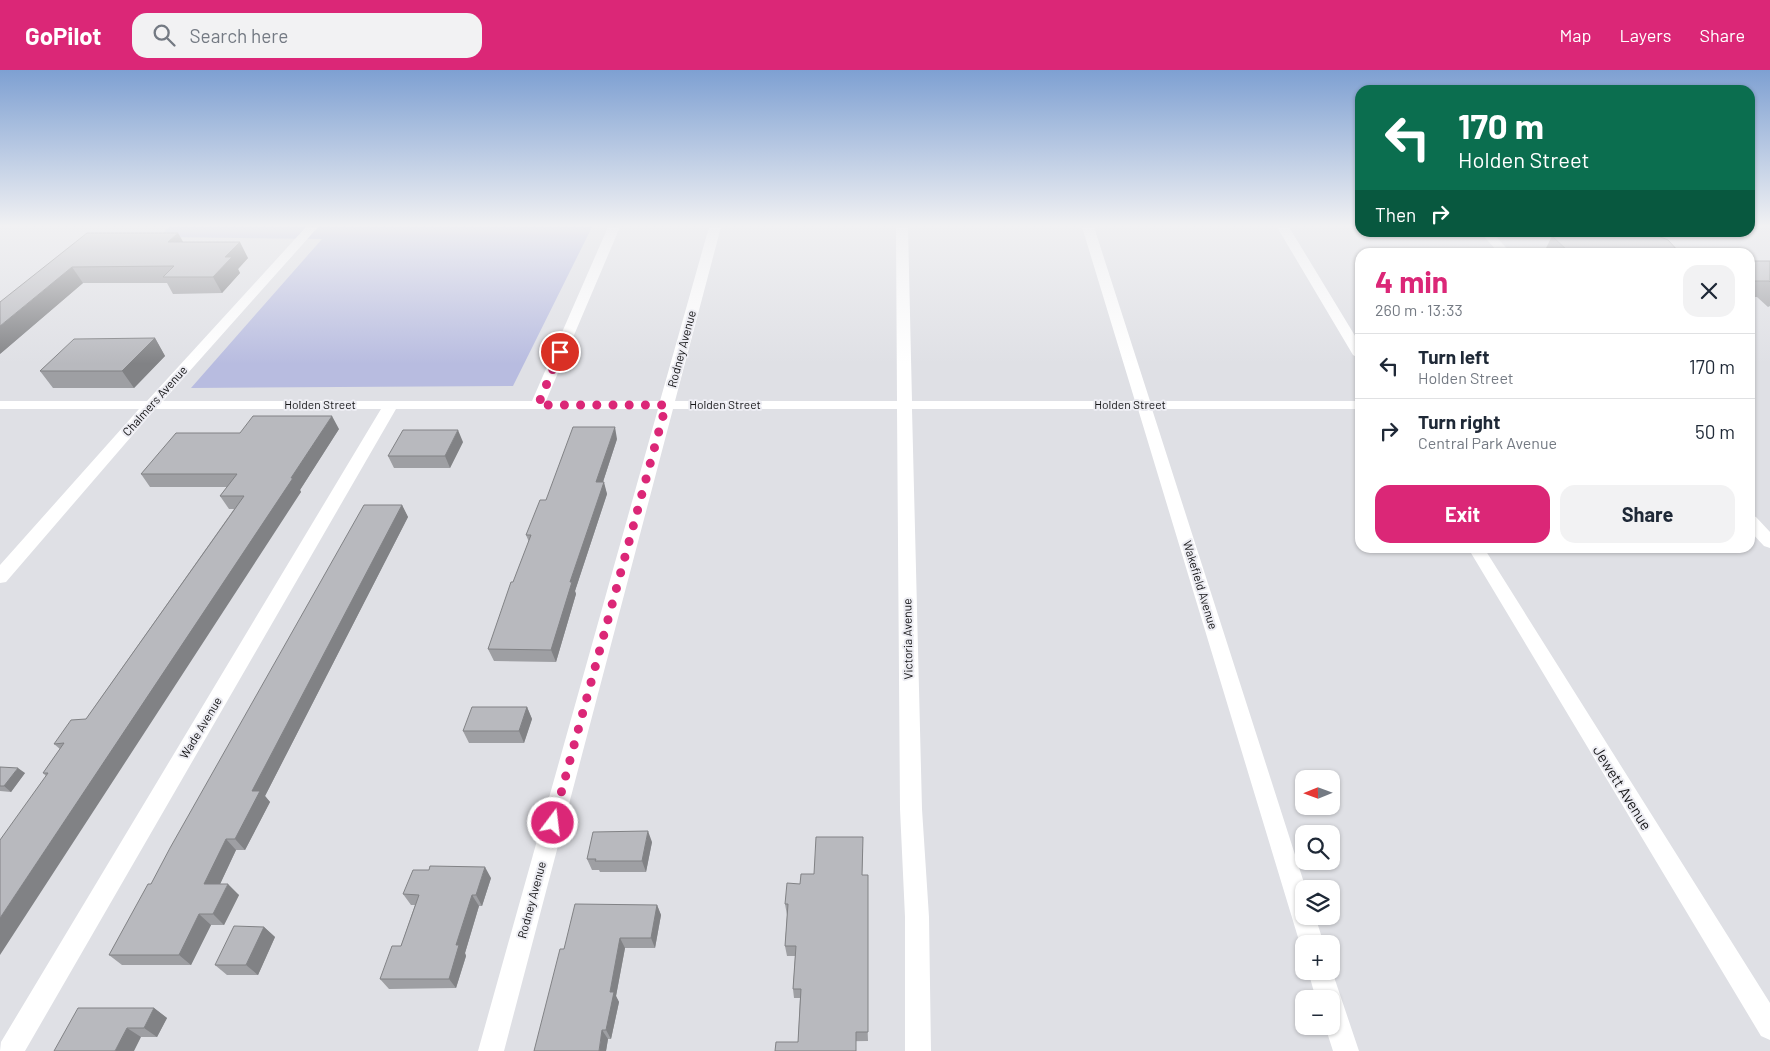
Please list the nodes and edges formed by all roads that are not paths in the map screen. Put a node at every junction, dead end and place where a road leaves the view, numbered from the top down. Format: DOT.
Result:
graph roads {
  1 [pos="270,273"];
  2 [pos="594,273"];
  3 [pos="702,273"];
  4 [pos="903,273"];
  5 [pos="1103,273"];
  6 [pos="1310,273"];
  7 [pos="1355,347"];
  8 [pos="0,405"];
  9 [pos="150,405"];
  10 [pos="391,405"];
  11 [pos="538,405"];
  12 [pos="666,405"];
  13 [pos="905,405"];
  14 [pos="1145,405"];
  15 [pos="1355,405"];
  16 [pos="1755,526"];
  17 [pos="1770,542"];
  18 [pos="1479,553"];
  19 [pos="0,578"];
  20 [pos="1309,935"];
  21 [pos="1770,1027"];
  22 [pos="1340,1033"];
  23 [pos="10,1051"];
  24 [pos="491,1051"];
  25 [pos="918,1051"];
  26 [pos="1346,1051"];
  1 -- 9 [label="street, Chalmers Avenue"];
  2 -- 11 [label="street"];
  3 -- 12 [label="street, Rodney Avenue"];
  4 -- 13 [label="street, Victoria Avenue"];
  5 -- 14 [label="street, Wakefield Avenue"];
  6 -- 7 [label="street"];
  8 -- 9 [label="street, Holden Street"];
  9 -- 10 [label="street, Holden Street"];
  9 -- 19 [label="street, Chalmers Avenue"];
  10 -- 11 [label="street, Holden Street"];
  10 -- 23 [label="street, Wade Avenue"];
  11 -- 12 [label="street, Holden Street"];
  12 -- 13 [label="street, Holden Street"];
  12 -- 24 [label="street, Rodney Avenue"];
  13 -- 14 [label="street, Holden Street"];
  13 -- 25 [label="street, Victoria Avenue"];
  14 -- 15 [label="street, Holden Street"];
  14 -- 20 [label="street, Wakefield Avenue"];
  16 -- 17 [label="street"];
  18 -- 21 [label="street, Jewett Avenue"];
  22 -- 26 [label="street"];
}
